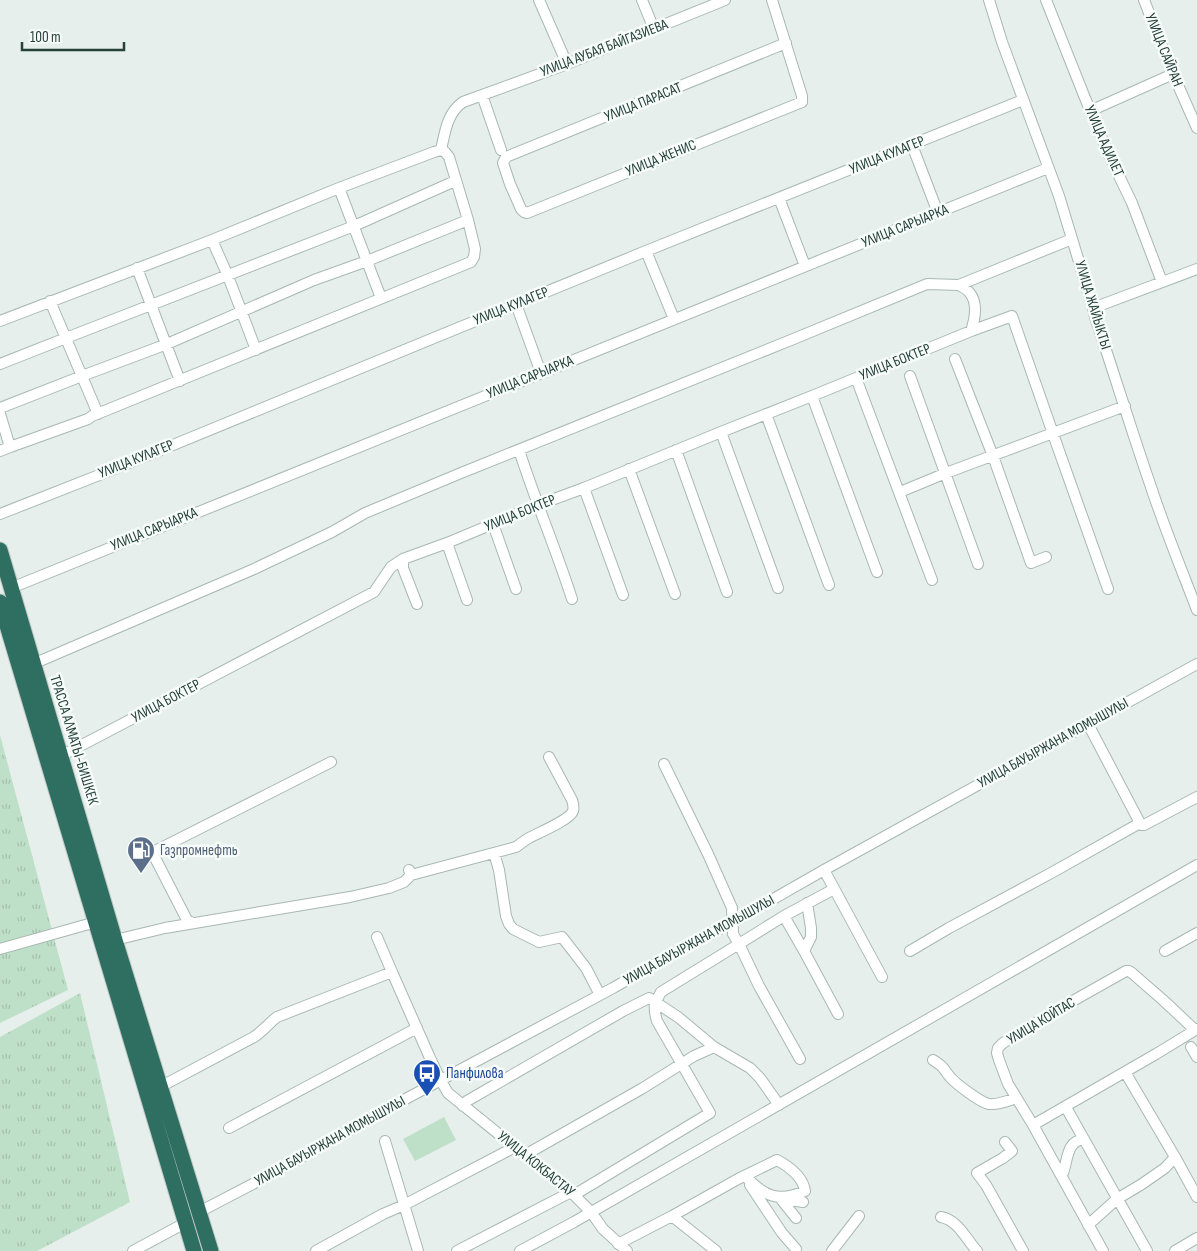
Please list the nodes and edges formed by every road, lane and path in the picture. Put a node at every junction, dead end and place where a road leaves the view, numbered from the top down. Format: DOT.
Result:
graph roads {
  1 [pos="539,0"];
  2 [pos="642,0"];
  3 [pos="725,0"];
  4 [pos="772,0"];
  5 [pos="989,0"];
  6 [pos="1046,0"];
  7 [pos="1144,0"];
  8 [pos="654,29"];
  9 [pos="786,43"];
  10 [pos="567,64"];
  11 [pos="1173,74"];
  12 [pos="482,95"];
  13 [pos="1023,100"];
  14 [pos="1090,111"];
  15 [pos="1197,128"];
  16 [pos="912,145"];
  17 [pos="441,150"];
  18 [pos="500,150"];
  19 [pos="1048,168"];
  20 [pos="456,181"];
  21 [pos="339,188"];
  22 [pos="779,198"];
  23 [pos="521,210"];
  24 [pos="938,213"];
  25 [pos="468,220"];
  26 [pos="354,226"];
  27 [pos="1072,239"];
  28 [pos="212,240"];
  29 [pos="646,251"];
  30 [pos="367,261"];
  31 [pos="805,266"];
  32 [pos="137,268"];
  33 [pos="1197,269"];
  34 [pos="228,276"];
  35 [pos="1162,282"];
  36 [pos="959,285"];
  37 [pos="381,298"];
  38 [pos="50,302"];
  39 [pos="516,304"];
  40 [pos="151,305"];
  41 [pos="1093,308"];
  42 [pos="242,312"];
  43 [pos="674,319"];
  44 [pos="0,321"];
  45 [pos="971,330"];
  46 [pos="66,338"];
  47 [pos="167,344"];
  48 [pos="256,350"];
  49 [pos="955,359"];
  50 [pos="0,364"];
  51 [pos="541,373"];
  52 [pos="82,376"];
  53 [pos="910,376"];
  54 [pos="856,378"];
  55 [pos="180,380"];
  56 [pos="812,396"];
  57 [pos="1125,406"];
  58 [pos="0,408"];
  59 [pos="0,414"];
  60 [pos="98,414"];
  61 [pos="766,414"];
  62 [pos="721,432"];
  63 [pos="1053,434"];
  64 [pos="10,447"];
  65 [pos="519,450"];
  66 [pos="676,450"];
  67 [pos="0,452"];
  68 [pos="992,456"];
  69 [pos="629,470"];
  70 [pos="946,473"];
  71 [pos="584,488"];
  72 [pos="900,492"];
  73 [pos="538,505"];
  74 [pos="0,514"];
  75 [pos="493,524"];
  76 [pos="447,543"];
  77 [pos="0,550"];
  78 [pos="1046,558"];
  79 [pos="403,559"];
  80 [pos="978,564"];
  81 [pos="877,572"];
  82 [pos="932,580"];
  83 [pos="829,585"];
  84 [pos="12,588"];
  85 [pos="778,588"];
  86 [pos="1108,589"];
  87 [pos="516,590"];
  88 [pos="727,592"];
  89 [pos="675,594"];
  90 [pos="623,595"];
  91 [pos="572,599"];
  92 [pos="467,600"];
  93 [pos="0,602"];
  94 [pos="417,604"];
  95 [pos="1197,610"];
  96 [pos="33,664"];
  97 [pos="1197,664"];
  98 [pos="1088,724"];
  99 [pos="61,756"];
  100 [pos="549,757"];
  101 [pos="331,762"];
  102 [pos="664,764"];
  103 [pos="1197,797"];
  104 [pos="72,818"];
  105 [pos="1140,823"];
  106 [pos="494,853"];
  107 [pos="1197,865"];
  108 [pos="824,870"];
  109 [pos="834,889"];
  110 [pos="807,903"];
  111 [pos="784,916"];
  112 [pos="96,922"];
  113 [pos="733,922"];
  114 [pos="193,923"];
  115 [pos="721,928"];
  116 [pos="1197,933"];
  117 [pos="733,934"];
  118 [pos="377,937"];
  119 [pos="115,940"];
  120 [pos="739,944"];
  121 [pos="0,949"];
  122 [pos="804,951"];
  123 [pos="910,951"];
  124 [pos="1165,951"];
  125 [pos="392,972"];
  126 [pos="882,977"];
  127 [pos="600,995"];
  128 [pos="655,1002"];
  129 [pos="838,1014"];
  130 [pos="417,1028"];
  131 [pos="1196,1030"];
  132 [pos="714,1047"];
  133 [pos="1191,1048"];
  134 [pos="1197,1058"];
  135 [pos="800,1059"];
  136 [pos="933,1060"];
  137 [pos="681,1064"];
  138 [pos="1125,1072"];
  139 [pos="441,1081"];
  140 [pos="160,1087"];
  141 [pos="1016,1098"];
  142 [pos="779,1104"];
  143 [pos="463,1106"];
  144 [pos="1068,1111"];
  145 [pos="1033,1125"];
  146 [pos="229,1128"];
  147 [pos="1084,1139"];
  148 [pos="385,1141"];
  149 [pos="1004,1142"];
  150 [pos="515,1147"];
  151 [pos="525,1155"];
  152 [pos="1175,1157"];
  153 [pos="1060,1174"];
  154 [pos="744,1176"];
  155 [pos="572,1194"];
  156 [pos="1197,1197"];
  157 [pos="780,1198"];
  158 [pos="1117,1199"];
  159 [pos="803,1202"];
  160 [pos="404,1205"];
  161 [pos="199,1212"];
  162 [pos="591,1212"];
  163 [pos="672,1216"];
  164 [pos="859,1216"];
  165 [pos="940,1217"];
  166 [pos="796,1218"];
  167 [pos="185,1223"];
  168 [pos="1088,1225"];
  169 [pos="1197,1238"];
  170 [pos="618,1244"];
  171 [pos="796,1249"];
  172 [pos="1180,1250"];
  173 [pos="133,1251"];
  174 [pos="194,1251"];
  175 [pos="211,1251"];
  176 [pos="316,1251"];
  177 [pos="418,1251"];
  178 [pos="457,1251"];
  179 [pos="520,1251"];
  180 [pos="627,1251"];
  181 [pos="716,1251"];
  182 [pos="832,1251"];
  183 [pos="977,1251"];
  184 [pos="1023,1251"];
  185 [pos="1103,1251"];
  186 [pos="1147,1251"];
  1 -- 10 [label="street"];
  2 -- 8 [label="street"];
  3 -- 8 [label="street, УЛИЦА АУБАЯ БАЙГАЗИЕВА"];
  4 -- 9 [label="street"];
  5 -- 13 [label="street, УЛИЦА ЖАЙЫКТЫ"];
  6 -- 14 [label="street, УЛИЦА АДИЛЕТ"];
  7 -- 11 [label="street, УЛИЦА САЙРАН"];
  8 -- 10 [label="street, УЛИЦА АУБАЯ БАЙГАЗИЕВА"];
  9 -- 23 [label="street, УЛИЦА ПАРАСАТ"];
  9 -- 23 [label="street, УЛИЦА ЖЕНИС"];
  10 -- 12 [label="street, УЛИЦА АУБАЯ БАЙГАЗИЕВА"];
  11 -- 14 [label="street"];
  11 -- 15 [label="street, УЛИЦА САЙРАН"];
  12 -- 17 [label="street, УЛИЦА АУБАЯ БАЙГАЗИЕВА"];
  12 -- 18 [label="street"];
  13 -- 16 [label="street, УЛИЦА КУЛАГЕР"];
  13 -- 19 [label="street, УЛИЦА ЖАЙЫКТЫ"];
  14 -- 35 [label="street, УЛИЦА АДИЛЕТ"];
  16 -- 22 [label="street, УЛИЦА КУЛАГЕР"];
  16 -- 24 [label="street"];
  17 -- 20 [label="street"];
  17 -- 21 [label="street"];
  19 -- 24 [label="street, УЛИЦА САРЫАРКА"];
  19 -- 27 [label="street, УЛИЦА ЖАЙЫКТЫ"];
  20 -- 25 [label="street"];
  20 -- 26 [label="street"];
  21 -- 26 [label="street"];
  21 -- 28 [label="street"];
  22 -- 29 [label="street, УЛИЦА КУЛАГЕР"];
  22 -- 31 [label="street"];
  24 -- 31 [label="street, УЛИЦА САРЫАРКА"];
  25 -- 30 [label="street"];
  25 -- 37 [label="street"];
  26 -- 30 [label="street"];
  26 -- 34 [label="street"];
  27 -- 36 [label="street"];
  27 -- 41 [label="street, УЛИЦА ЖАЙЫКТЫ"];
  28 -- 32 [label="street"];
  28 -- 34 [label="street"];
  29 -- 39 [label="street, УЛИЦА КУЛАГЕР"];
  29 -- 43 [label="street"];
  30 -- 37 [label="street"];
  30 -- 42 [label="street"];
  31 -- 43 [label="street, УЛИЦА САРЫАРКА"];
  32 -- 38 [label="street"];
  32 -- 40 [label="street"];
  33 -- 35 [label="street"];
  34 -- 40 [label="street"];
  34 -- 42 [label="street"];
  35 -- 41 [label="street"];
  36 -- 45 [label="street"];
  36 -- 65 [label="street"];
  37 -- 48 [label="street"];
  38 -- 44 [label="street"];
  38 -- 46 [label="street"];
  39 -- 51 [label="street"];
  39 -- 74 [label="street, УЛИЦА КУЛАГЕР"];
  40 -- 46 [label="street"];
  40 -- 47 [label="street"];
  41 -- 57 [label="street, УЛИЦА ЖАЙЫКТЫ"];
  42 -- 47 [label="street"];
  42 -- 48 [label="street"];
  43 -- 51 [label="street, УЛИЦА САРЫАРКА"];
  45 -- 54 [label="street, УЛИЦА БОКТЕР"];
  45 -- 63 [label="street, УЛИЦА БОКТЕР"];
  46 -- 50 [label="street"];
  46 -- 52 [label="street"];
  47 -- 52 [label="street"];
  47 -- 55 [label="street"];
  48 -- 55 [label="street"];
  49 -- 68 [label="street"];
  51 -- 84 [label="street, УЛИЦА САРЫАРКА"];
  52 -- 58 [label="street"];
  52 -- 60 [label="street"];
  53 -- 70 [label="street"];
  54 -- 56 [label="street, УЛИЦА БОКТЕР"];
  54 -- 72 [label="street"];
  55 -- 60 [label="street"];
  56 -- 61 [label="street, УЛИЦА БОКТЕР"];
  56 -- 81 [label="street"];
  57 -- 63 [label="street"];
  57 -- 95 [label="street, УЛИЦА ЖАЙЫКТЫ"];
  59 -- 64 [label="street"];
  60 -- 64 [label="street"];
  61 -- 62 [label="street, УЛИЦА БОКТЕР"];
  61 -- 83 [label="street"];
  62 -- 66 [label="street, УЛИЦА БОКТЕР"];
  62 -- 85 [label="street"];
  63 -- 68 [label="street"];
  63 -- 86 [label="street"];
  64 -- 67 [label="street"];
  65 -- 73 [label="street"];
  65 -- 96 [label="street"];
  66 -- 69 [label="street, УЛИЦА БОКТЕР"];
  66 -- 88 [label="street"];
  68 -- 70 [label="street"];
  68 -- 78 [label="street"];
  69 -- 71 [label="street, УЛИЦА БОКТЕР"];
  69 -- 89 [label="street"];
  70 -- 72 [label="street"];
  70 -- 80 [label="street"];
  71 -- 73 [label="street, УЛИЦА БОКТЕР"];
  71 -- 90 [label="street"];
  72 -- 82 [label="street"];
  73 -- 75 [label="street, УЛИЦА БОКТЕР"];
  73 -- 91 [label="street"];
  75 -- 76 [label="street, УЛИЦА БОКТЕР"];
  75 -- 87 [label="street"];
  76 -- 79 [label="street, УЛИЦА БОКТЕР"];
  76 -- 92 [label="street"];
  77 -- 84 [label="highway, ТРАССА АЛМАТЫ-БИШКЕК"];
  79 -- 94 [label="street"];
  79 -- 99 [label="street, УЛИЦА БОКТЕР"];
  84 -- 96 [label="highway, ТРАССА АЛМАТЫ-БИШКЕК"];
  93 -- 104 [label="highway, ТРАССА АЛМАТЫ-БИШКЕК"];
  96 -- 99 [label="highway, ТРАССА АЛМАТЫ-БИШКЕК"];
  97 -- 98 [label="street, УЛИЦА БАУЫРЖАНА МОМЫШУЛЫ"];
  98 -- 105 [label="street"];
  98 -- 108 [label="street, УЛИЦА БАУЫРЖАНА МОМЫШУЛЫ"];
  99 -- 104 [label="highway, ТРАССА АЛМАТЫ-БИШКЕК"];
  100 -- 106 [label="street"];
  101 -- 114 [label="street"];
  102 -- 113 [label="street"];
  103 -- 105 [label="street"];
  104 -- 112 [label="highway, ТРАССА АЛМАТЫ-БИШКЕК"];
  104 -- 119 [label="highway, ТРАССА АЛМАТЫ-БИШКЕК"];
  105 -- 123 [label="street"];
  106 -- 114 [label="street"];
  106 -- 127 [label="street"];
  107 -- 142 [label="street"];
  108 -- 109 [label="street"];
  108 -- 113 [label="street, УЛИЦА БАУЫРЖАНА МОМЫШУЛЫ"];
  109 -- 110 [label="street"];
  109 -- 126 [label="street"];
  110 -- 111 [label="street"];
  110 -- 122 [label="street"];
  111 -- 120 [label="street"];
  111 -- 122 [label="street"];
  112 -- 121 [label="street"];
  112 -- 167 [label="highway, ТРАССА АЛМАТЫ-БИШКЕК"];
  113 -- 115 [label="street, УЛИЦА БАУЫРЖАНА МОМЫШУЛЫ"];
  113 -- 117 [label="street"];
  114 -- 119 [label="street"];
  115 -- 117 [label="street"];
  115 -- 127 [label="street, УЛИЦА БАУЫРЖАНА МОМЫШУЛЫ"];
  116 -- 124 [label="street"];
  117 -- 120 [label="street"];
  118 -- 125 [label="street, УЛИЦА КОКБАСТАУ"];
  119 -- 140 [label="highway, ТРАССА АЛМАТЫ-БИШКЕК"];
  120 -- 128 [label="street"];
  120 -- 135 [label="street"];
  122 -- 129 [label="street"];
  125 -- 130 [label="street, УЛИЦА КОКБАСТАУ"];
  125 -- 140 [label="street"];
  127 -- 139 [label="street, УЛИЦА БАУЫРЖАНА МОМЫШУЛЫ"];
  128 -- 132 [label="street"];
  128 -- 137 [label="street"];
  128 -- 143 [label="street"];
  130 -- 139 [label="street, УЛИЦА КОКБАСТАУ"];
  130 -- 146 [label="street"];
  131 -- 138 [label="street"];
  131 -- 141 [label="street, УЛИЦА КОЙТАС"];
  132 -- 137 [label="street"];
  132 -- 142 [label="street"];
  133 -- 134 [label="street"];
  136 -- 141 [label="street"];
  137 -- 151 [label="street"];
  137 -- 155 [label="street"];
  138 -- 145 [label="street"];
  138 -- 152 [label="street"];
  139 -- 143 [label="street, УЛИЦА КОКБАСТАУ"];
  139 -- 161 [label="street, УЛИЦА БАУЫРЖАНА МОМЫШУЛЫ"];
  140 -- 161 [label="highway, ТРАССА АЛМАТЫ-БИШКЕК"];
  141 -- 145 [label="street, УЛИЦА КОЙТАС"];
  142 -- 162 [label="street"];
  143 -- 150 [label="street, УЛИЦА КОКБАСТАУ"];
  144 -- 147 [label="street"];
  145 -- 153 [label="street"];
  147 -- 153 [label="street"];
  147 -- 158 [label="street"];
  148 -- 160 [label="street"];
  149 -- 184 [label="street"];
  150 -- 151 [label="street, УЛИЦА КОКБАСТАУ"];
  150 -- 160 [label="street"];
  151 -- 155 [label="street, УЛИЦА КОКБАСТАУ"];
  152 -- 156 [label="street"];
  152 -- 158 [label="street"];
  153 -- 168 [label="street"];
  154 -- 157 [label="street"];
  154 -- 157 [label="street"];
  154 -- 163 [label="street"];
  154 -- 171 [label="street"];
  155 -- 162 [label="street, УЛИЦА КОКБАСТАУ"];
  155 -- 178 [label="street"];
  157 -- 159 [label="street"];
  157 -- 166 [label="street"];
  158 -- 168 [label="street"];
  158 -- 186 [label="street"];
  160 -- 176 [label="street"];
  160 -- 177 [label="street"];
  161 -- 175 [label="highway, ТРАССА АЛМАТЫ-БИШКЕК"];
  162 -- 170 [label="street, УЛИЦА КОКБАСТАУ"];
  162 -- 179 [label="street"];
  163 -- 170 [label="street"];
  163 -- 181 [label="street"];
  164 -- 182 [label="street"];
  165 -- 183 [label="street"];
  167 -- 173 [label="street"];
  167 -- 174 [label="highway, ТРАССА АЛМАТЫ-БИШКЕК"];
  168 -- 185 [label="street"];
  169 -- 172 [label="street"];
  170 -- 180 [label="street, УЛИЦА КОКБАСТАУ"];
}
